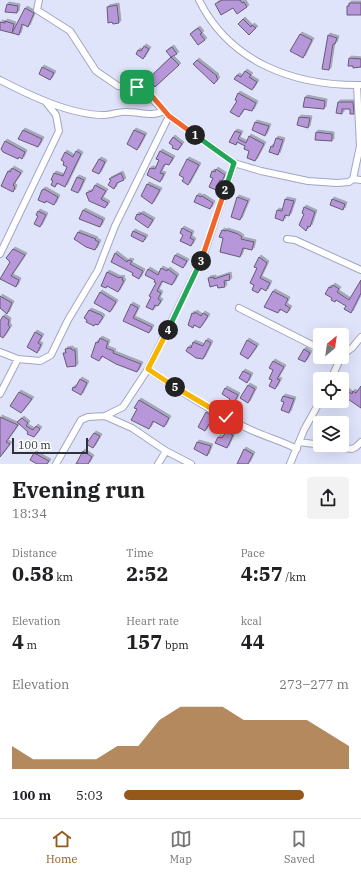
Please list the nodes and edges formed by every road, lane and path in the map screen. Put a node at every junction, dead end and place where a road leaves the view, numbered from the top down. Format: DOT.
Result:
graph roads {
  1 [pos="39,0"];
  2 [pos="199,0"];
  3 [pos="0,80"];
  4 [pos="359,85"];
  5 [pos="46,101"];
  6 [pos="164,111"];
  7 [pos="169,116"];
  8 [pos="234,163"];
  9 [pos="353,179"];
  10 [pos="361,180"];
  11 [pos="286,240"];
  12 [pos="0,254"];
  13 [pos="361,270"];
  14 [pos="238,308"];
  15 [pos="361,337"];
  16 [pos="313,346"];
  17 [pos="349,348"];
  18 [pos="0,352"];
  19 [pos="18,359"];
  20 [pos="148,369"];
  21 [pos="0,394"];
  22 [pos="316,408"];
  23 [pos="105,416"];
  24 [pos="361,442"];
  25 [pos="298,445"];
  26 [pos="166,451"];
  27 [pos="56,464"];
  28 [pos="158,464"];
  29 [pos="191,464"];
  30 [pos="290,464"];
  1 -- 6 [label="street"];
  2 -- 4 [label="street"];
  3 -- 5 [label="street"];
  4 -- 9 [label="street"];
  5 -- 6 [label="street"];
  5 -- 12 [label="street"];
  6 -- 7 [label="street"];
  7 -- 8 [label="street"];
  7 -- 19 [label="street"];
  8 -- 9 [label="street"];
  8 -- 20 [label="street"];
  9 -- 10 [label="street"];
  11 -- 13 [label="street"];
  14 -- 16 [label="street"];
  15 -- 17 [label="street"];
  18 -- 19 [label="street"];
  19 -- 21 [label="street"];
  20 -- 23 [label="street"];
  20 -- 25 [label="street"];
  22 -- 25 [label="street"];
  23 -- 26 [label="street"];
  23 -- 27 [label="street"];
  24 -- 25 [label="street"];
  25 -- 30 [label="street"];
  26 -- 28 [label="street"];
  26 -- 29 [label="street"];
}
